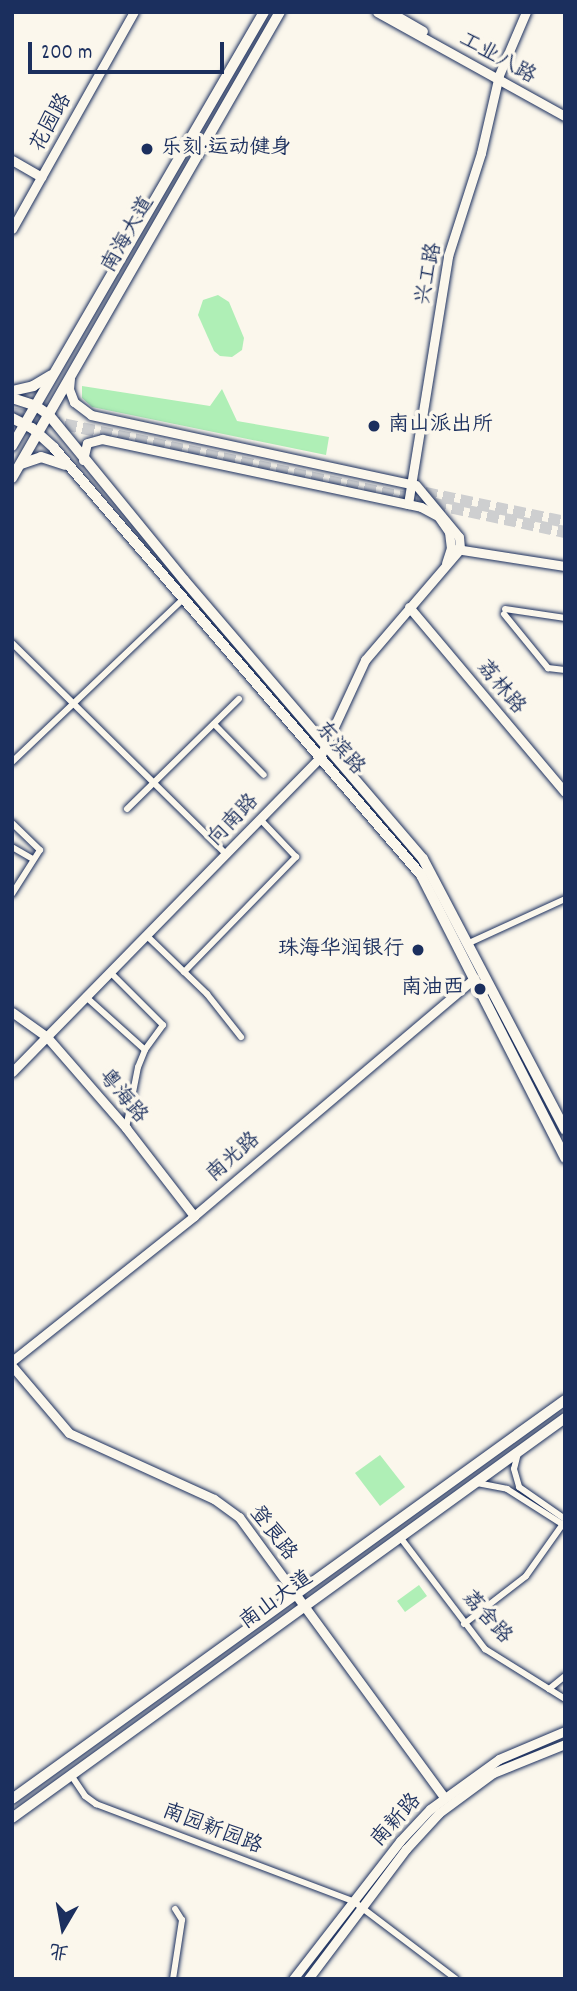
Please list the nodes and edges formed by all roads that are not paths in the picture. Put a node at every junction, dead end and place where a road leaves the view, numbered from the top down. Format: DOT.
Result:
graph roads {
  1 [pos="134,12"];
  2 [pos="264,12"];
  3 [pos="280,12"];
  4 [pos="377,12"];
  5 [pos="390,12"];
  6 [pos="526,12"];
  7 [pos="498,77"];
  8 [pos="565,111"];
  9 [pos="565,116"];
  10 [pos="12,160"];
  11 [pos="42,177"];
  12 [pos="12,229"];
  13 [pos="60,364"];
  14 [pos="70,378"];
  15 [pos="12,391"];
  16 [pos="12,398"];
  17 [pos="36,406"];
  18 [pos="49,415"];
  19 [pos="12,418"];
  20 [pos="26,424"];
  21 [pos="39,433"];
  22 [pos="12,446"];
  23 [pos="83,460"];
  24 [pos="18,467"];
  25 [pos="75,474"];
  26 [pos="12,478"];
  27 [pos="412,483"];
  28 [pos="408,504"];
  29 [pos="455,549"];
  30 [pos="565,566"];
  31 [pos="184,598"];
  32 [pos="409,607"];
  33 [pos="565,618"];
  34 [pos="12,643"];
  35 [pos="565,670"];
  36 [pos="239,699"];
  37 [pos="73,703"];
  38 [pos="214,724"];
  39 [pos="327,746"];
  40 [pos="320,757"];
  41 [pos="12,762"];
  42 [pos="264,775"];
  43 [pos="154,783"];
  44 [pos="565,792"];
  45 [pos="127,809"];
  46 [pos="260,820"];
  47 [pos="12,823"];
  48 [pos="12,847"];
  49 [pos="226,854"];
  50 [pos="33,859"];
  51 [pos="12,894"];
  52 [pos="565,899"];
  53 [pos="146,935"];
  54 [pos="469,943"];
  55 [pos="110,972"];
  56 [pos="184,972"];
  57 [pos="475,978"];
  58 [pos="86,997"];
  59 [pos="12,1012"];
  60 [pos="47,1037"];
  61 [pos="241,1037"];
  62 [pos="145,1050"];
  63 [pos="12,1072"];
  64 [pos="126,1128"];
  65 [pos="565,1130"];
  66 [pos="565,1158"];
  67 [pos="194,1216"];
  68 [pos="12,1364"];
  69 [pos="565,1400"];
  70 [pos="565,1418"];
  71 [pos="518,1452"];
  72 [pos="475,1483"];
  73 [pos="564,1523"];
  74 [pos="400,1537"];
  75 [pos="296,1594"];
  76 [pos="304,1605"];
  77 [pos="464,1624"];
  78 [pos="565,1676"];
  79 [pos="549,1689"];
  80 [pos="565,1699"];
  81 [pos="565,1731"];
  82 [pos="563,1747"];
  83 [pos="71,1775"];
  84 [pos="444,1797"];
  85 [pos="12,1799"];
  86 [pos="12,1818"];
  87 [pos="353,1901"];
  88 [pos="362,1908"];
  89 [pos="175,1909"];
  90 [pos="173,1979"];
  91 [pos="293,1979"];
  92 [pos="308,1979"];
  93 [pos="456,1979"];
  1 -- 11 [label="street, 花园路"];
  2 -- 13 [label="main road, 南海大道"];
  3 -- 14 [label="main road, 南海大道"];
  4 -- 7 [label="street, 工业八路"];
  5 -- 7 [label="street, 工业八路"];
  6 -- 7 [label="street, 兴工路"];
  7 -- 8 [label="street, 工业八路"];
  7 -- 9 [label="street, 工业八路"];
  7 -- 27 [label="street, 兴工路"];
  10 -- 11 [label="street"];
  11 -- 12 [label="street, 花园路"];
  13 -- 15 [label="main road"];
  13 -- 17 [label="main road, 南海大道"];
  14 -- 18 [label="main road, 南海大道"];
  14 -- 27 [label="street"];
  16 -- 17 [label="main road, 东滨路"];
  17 -- 18 [label="main road, 东滨路"];
  17 -- 20 [label="main road, 南海大道"];
  18 -- 21 [label="main road, 南海大道"];
  18 -- 23 [label="main road, 东滨路"];
  19 -- 20 [label="main road, 东滨路"];
  20 -- 21 [label="main road, 东滨路"];
  20 -- 22 [label="main road, 南海大道"];
  21 -- 24 [label="main road, 南海大道"];
  21 -- 25 [label="main road, 东滨路"];
  23 -- 28 [label="street"];
  23 -- 39 [label="main road, 东滨路"];
  24 -- 25 [label="main road"];
  24 -- 26 [label="main road, 南海大道"];
  25 -- 31 [label="main road, 东滨路"];
  27 -- 28 [label="street, 兴工路"];
  27 -- 29 [label="street"];
  28 -- 29 [label="street"];
  29 -- 30 [label="street"];
  29 -- 32 [label="street, 向南路"];
  31 -- 37 [label="street"];
  31 -- 40 [label="main road, 东滨路"];
  32 -- 39 [label="street, 向南路"];
  32 -- 44 [label="street, 荔林路"];
  33 -- 35 [label="street"];
  34 -- 37 [label="street"];
  36 -- 38 [label="street"];
  37 -- 41 [label="street"];
  37 -- 43 [label="street"];
  38 -- 42 [label="street"];
  38 -- 43 [label="street"];
  39 -- 40 [label="street, 向南路"];
  39 -- 54 [label="main road, 东滨路"];
  40 -- 46 [label="street, 向南路"];
  40 -- 57 [label="main road, 东滨路"];
  43 -- 45 [label="street"];
  43 -- 49 [label="street"];
  46 -- 49 [label="street, 向南路"];
  46 -- 56 [label="street"];
  47 -- 50 [label="street"];
  48 -- 50 [label="street"];
  49 -- 53 [label="street, 向南路"];
  50 -- 51 [label="street"];
  52 -- 54 [label="street"];
  53 -- 55 [label="street, 向南路"];
  53 -- 56 [label="street"];
  54 -- 65 [label="main road, 东滨路"];
  55 -- 58 [label="street, 向南路"];
  55 -- 62 [label="street"];
  56 -- 61 [label="street"];
  57 -- 66 [label="main road, 东滨路"];
  57 -- 67 [label="street, 南光路"];
  58 -- 60 [label="street, 向南路"];
  58 -- 62 [label="street"];
  59 -- 60 [label="street, 粤海路"];
  60 -- 63 [label="street, 向南路"];
  60 -- 64 [label="street, 粤海路"];
  62 -- 64 [label="street"];
  64 -- 67 [label="street, 粤海路"];
  67 -- 68 [label="street, 南光路"];
  68 -- 75 [label="street, 登良路"];
  69 -- 75 [label="main road, 南山大道"];
  70 -- 71 [label="main road, 南山大道"];
  71 -- 72 [label="main road, 南山大道"];
  71 -- 73 [label="street"];
  72 -- 73 [label="street"];
  72 -- 74 [label="main road, 南山大道"];
  73 -- 77 [label="street"];
  74 -- 76 [label="main road, 南山大道"];
  74 -- 77 [label="street, 荔舍路"];
  75 -- 76 [label="street, 登良路"];
  75 -- 85 [label="main road, 南山大道"];
  76 -- 83 [label="main road, 南山大道"];
  76 -- 84 [label="street, 登良路"];
  77 -- 79 [label="street, 荔舍路"];
  78 -- 79 [label="street"];
  79 -- 80 [label="street, 荔舍路"];
  81 -- 84 [label="street, 南新路"];
  82 -- 88 [label="street, 南新路"];
  83 -- 86 [label="main road, 南山大道"];
  83 -- 87 [label="street, 南园新园路"];
  84 -- 87 [label="street, 南新路"];
  87 -- 88 [label="street, 南园新园路"];
  87 -- 91 [label="street, 南新路"];
  88 -- 92 [label="street, 南新路"];
  88 -- 93 [label="street, 南园新园路"];
  89 -- 90 [label="street"];
}
